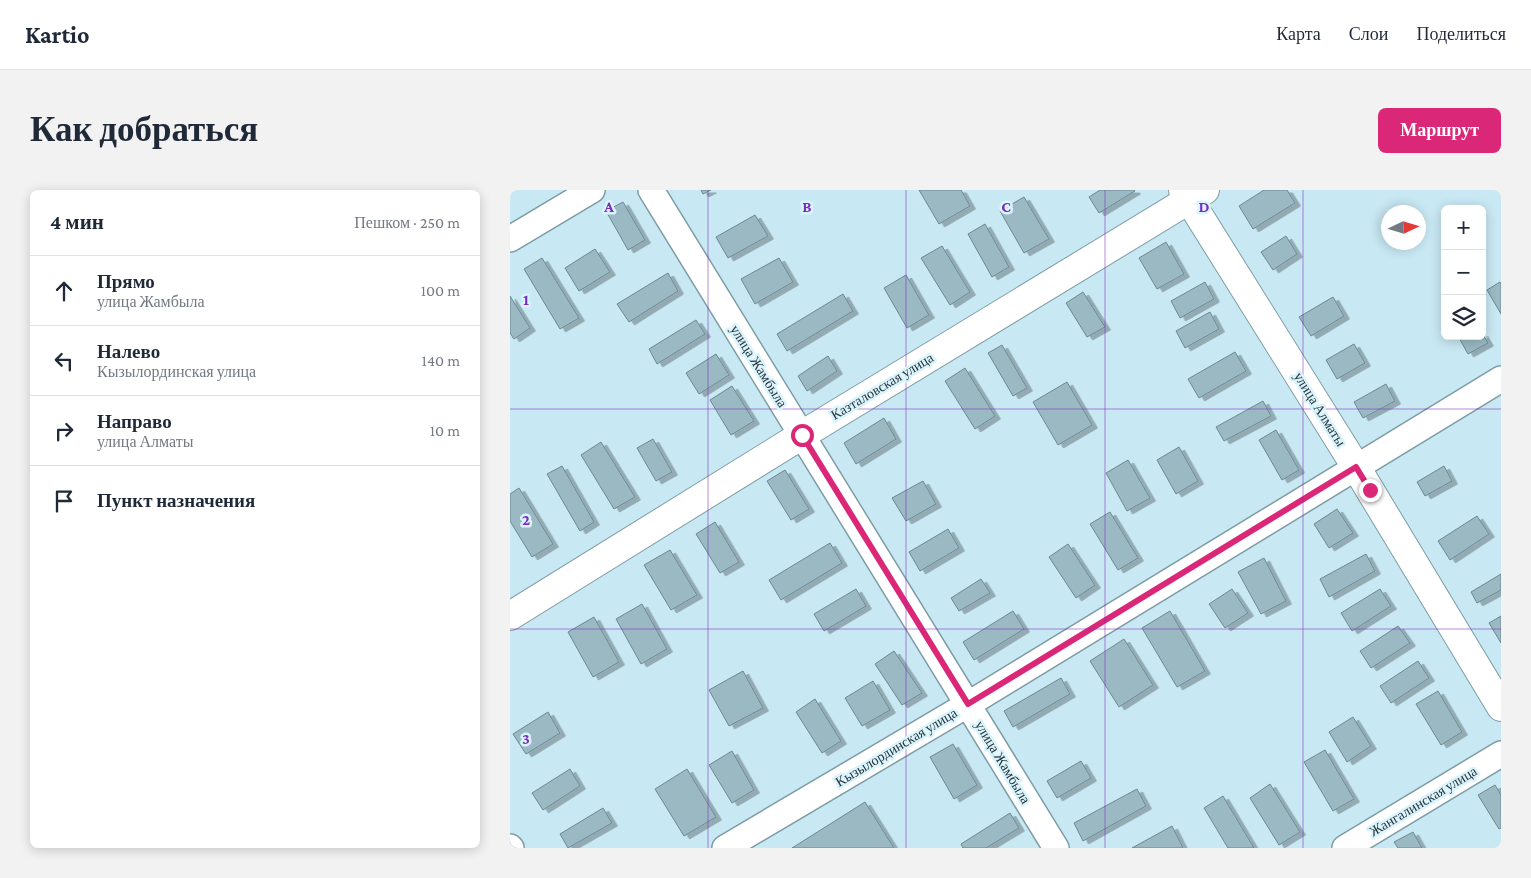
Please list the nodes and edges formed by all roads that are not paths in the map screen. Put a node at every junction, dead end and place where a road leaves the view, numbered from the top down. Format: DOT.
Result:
graph roads {
  1 [pos="592,190"];
  2 [pos="651,190"];
  3 [pos="1193,193"];
  4 [pos="510,239"];
  5 [pos="1501,379"];
  6 [pos="802,435"];
  7 [pos="1356,467"];
  8 [pos="510,616"];
  9 [pos="968,704"];
  10 [pos="1501,707"];
  11 [pos="1501,754"];
  12 [pos="725,848"];
  13 [pos="1056,848"];
  14 [pos="1345,848"];
  1 -- 4 [label="street"];
  2 -- 6 [label="street, улица Жамбыла"];
  3 -- 6 [label="street, Казталовская улица"];
  3 -- 7 [label="street, улица Алматы"];
  5 -- 7 [label="street, Кызылординская улица"];
  6 -- 8 [label="street, Казталовская улица"];
  6 -- 9 [label="street, улица Жамбыла"];
  7 -- 9 [label="street, Кызылординская улица"];
  7 -- 10 [label="street, улица Алматы"];
  9 -- 12 [label="street, Кызылординская улица"];
  9 -- 13 [label="street, улица Жамбыла"];
  11 -- 14 [label="street, Жангалинская улица"];
}
